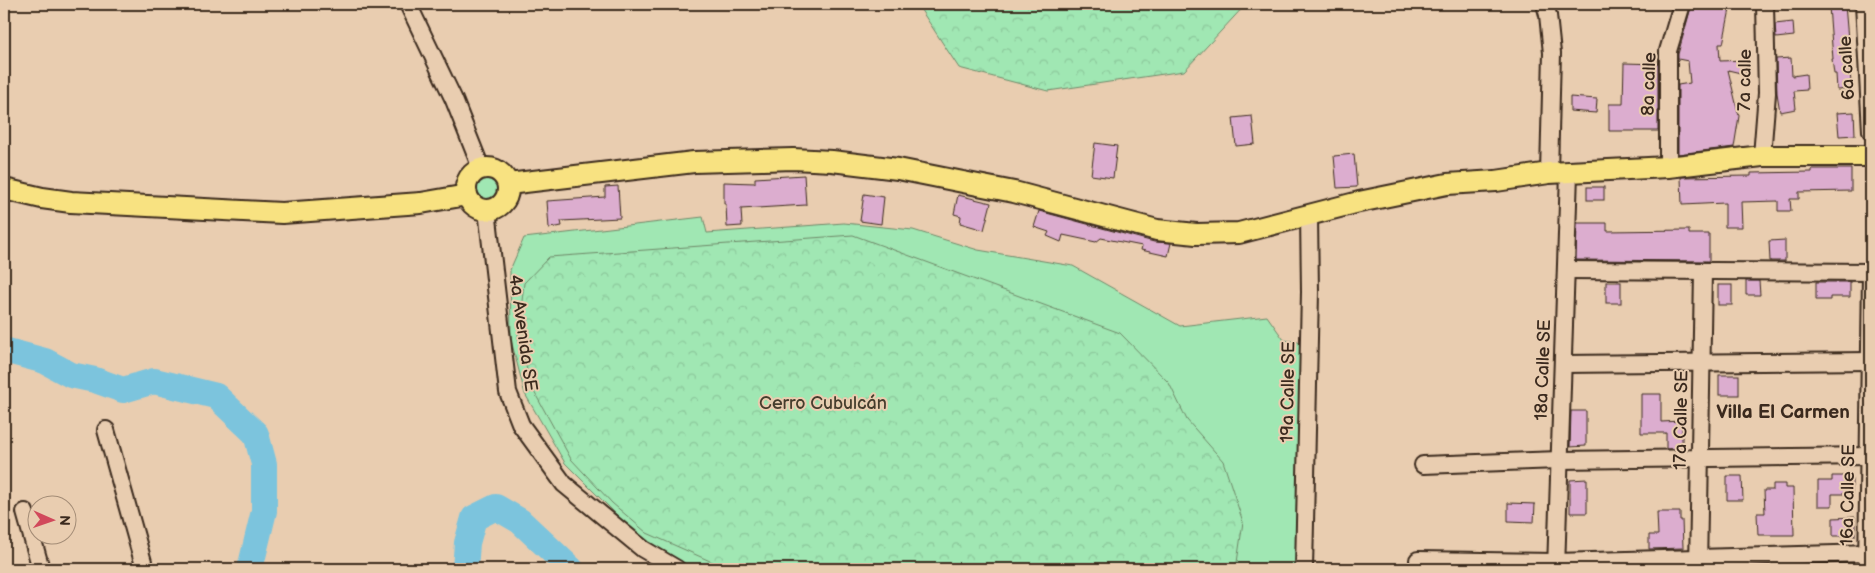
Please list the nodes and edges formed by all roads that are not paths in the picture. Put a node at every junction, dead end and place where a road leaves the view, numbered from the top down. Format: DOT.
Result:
graph roads {
  1 [pos="408,4"];
  2 [pos="1545,4"];
  3 [pos="1682,4"];
  4 [pos="1765,4"];
  5 [pos="1864,4"];
  6 [pos="1871,131"];
  7 [pos="1762,156"];
  8 [pos="1871,156"];
  9 [pos="1668,167"];
  10 [pos="481,168"];
  11 [pos="1559,173"];
  12 [pos="508,184"];
  13 [pos="4,189"];
  14 [pos="467,195"];
  15 [pos="487,210"];
  16 [pos="1309,215"];
  17 [pos="1566,270"];
  18 [pos="1703,272"];
  19 [pos="1871,272"];
  20 [pos="1870,361"];
  21 [pos="1702,363"];
  22 [pos="1563,364"];
  23 [pos="106,430"];
  24 [pos="1870,456"];
  25 [pos="1700,458"];
  26 [pos="1560,460"];
  27 [pos="1423,465"];
  28 [pos="25,512"];
  29 [pos="1868,559"];
  30 [pos="1418,560"];
  31 [pos="1698,564"];
  32 [pos="1556,566"];
  33 [pos="41,569"];
  34 [pos="145,569"];
  35 [pos="677,569"];
  36 [pos="1304,569"];
  1 -- 10 [label="street"];
  2 -- 11 [label="street, 18a Calle SE"];
  3 -- 9 [label="street, 8a calle"];
  4 -- 7 [label="street, 7a calle"];
  5 -- 6 [label="street, 6a calle"];
  7 -- 8 [label="main road"];
  7 -- 9 [label="main road"];
  9 -- 11 [label="main road"];
  10 -- 12 [label="main road"];
  10 -- 14 [label="main road"];
  11 -- 16 [label="main road"];
  11 -- 17 [label="street, 18a Calle SE"];
  12 -- 15 [label="main road"];
  12 -- 16 [label="main road"];
  13 -- 14 [label="main road"];
  14 -- 15 [label="main road"];
  15 -- 35 [label="street, 4a Avenida SE"];
  16 -- 36 [label="street, 19a Calle SE"];
  17 -- 18 [label="street"];
  17 -- 22 [label="street, 18a Calle SE"];
  18 -- 19 [label="street"];
  18 -- 21 [label="street, 17a Calle SE"];
  19 -- 20 [label="street, 16a Calle SE"];
  20 -- 21 [label="street"];
  20 -- 24 [label="street, 16a Calle SE"];
  21 -- 22 [label="street"];
  21 -- 25 [label="street, 17a Calle SE"];
  22 -- 26 [label="street, 18a Calle SE"];
  23 -- 34 [label="street"];
  24 -- 25 [label="street"];
  24 -- 29 [label="street, 16a Calle SE"];
  25 -- 26 [label="street"];
  25 -- 31 [label="street, 17a Calle SE"];
  26 -- 27 [label="street"];
  26 -- 32 [label="street, 18a Calle SE"];
  28 -- 33 [label="street"];
  29 -- 31 [label="street"];
  30 -- 32 [label="street"];
  31 -- 32 [label="street"];
}
